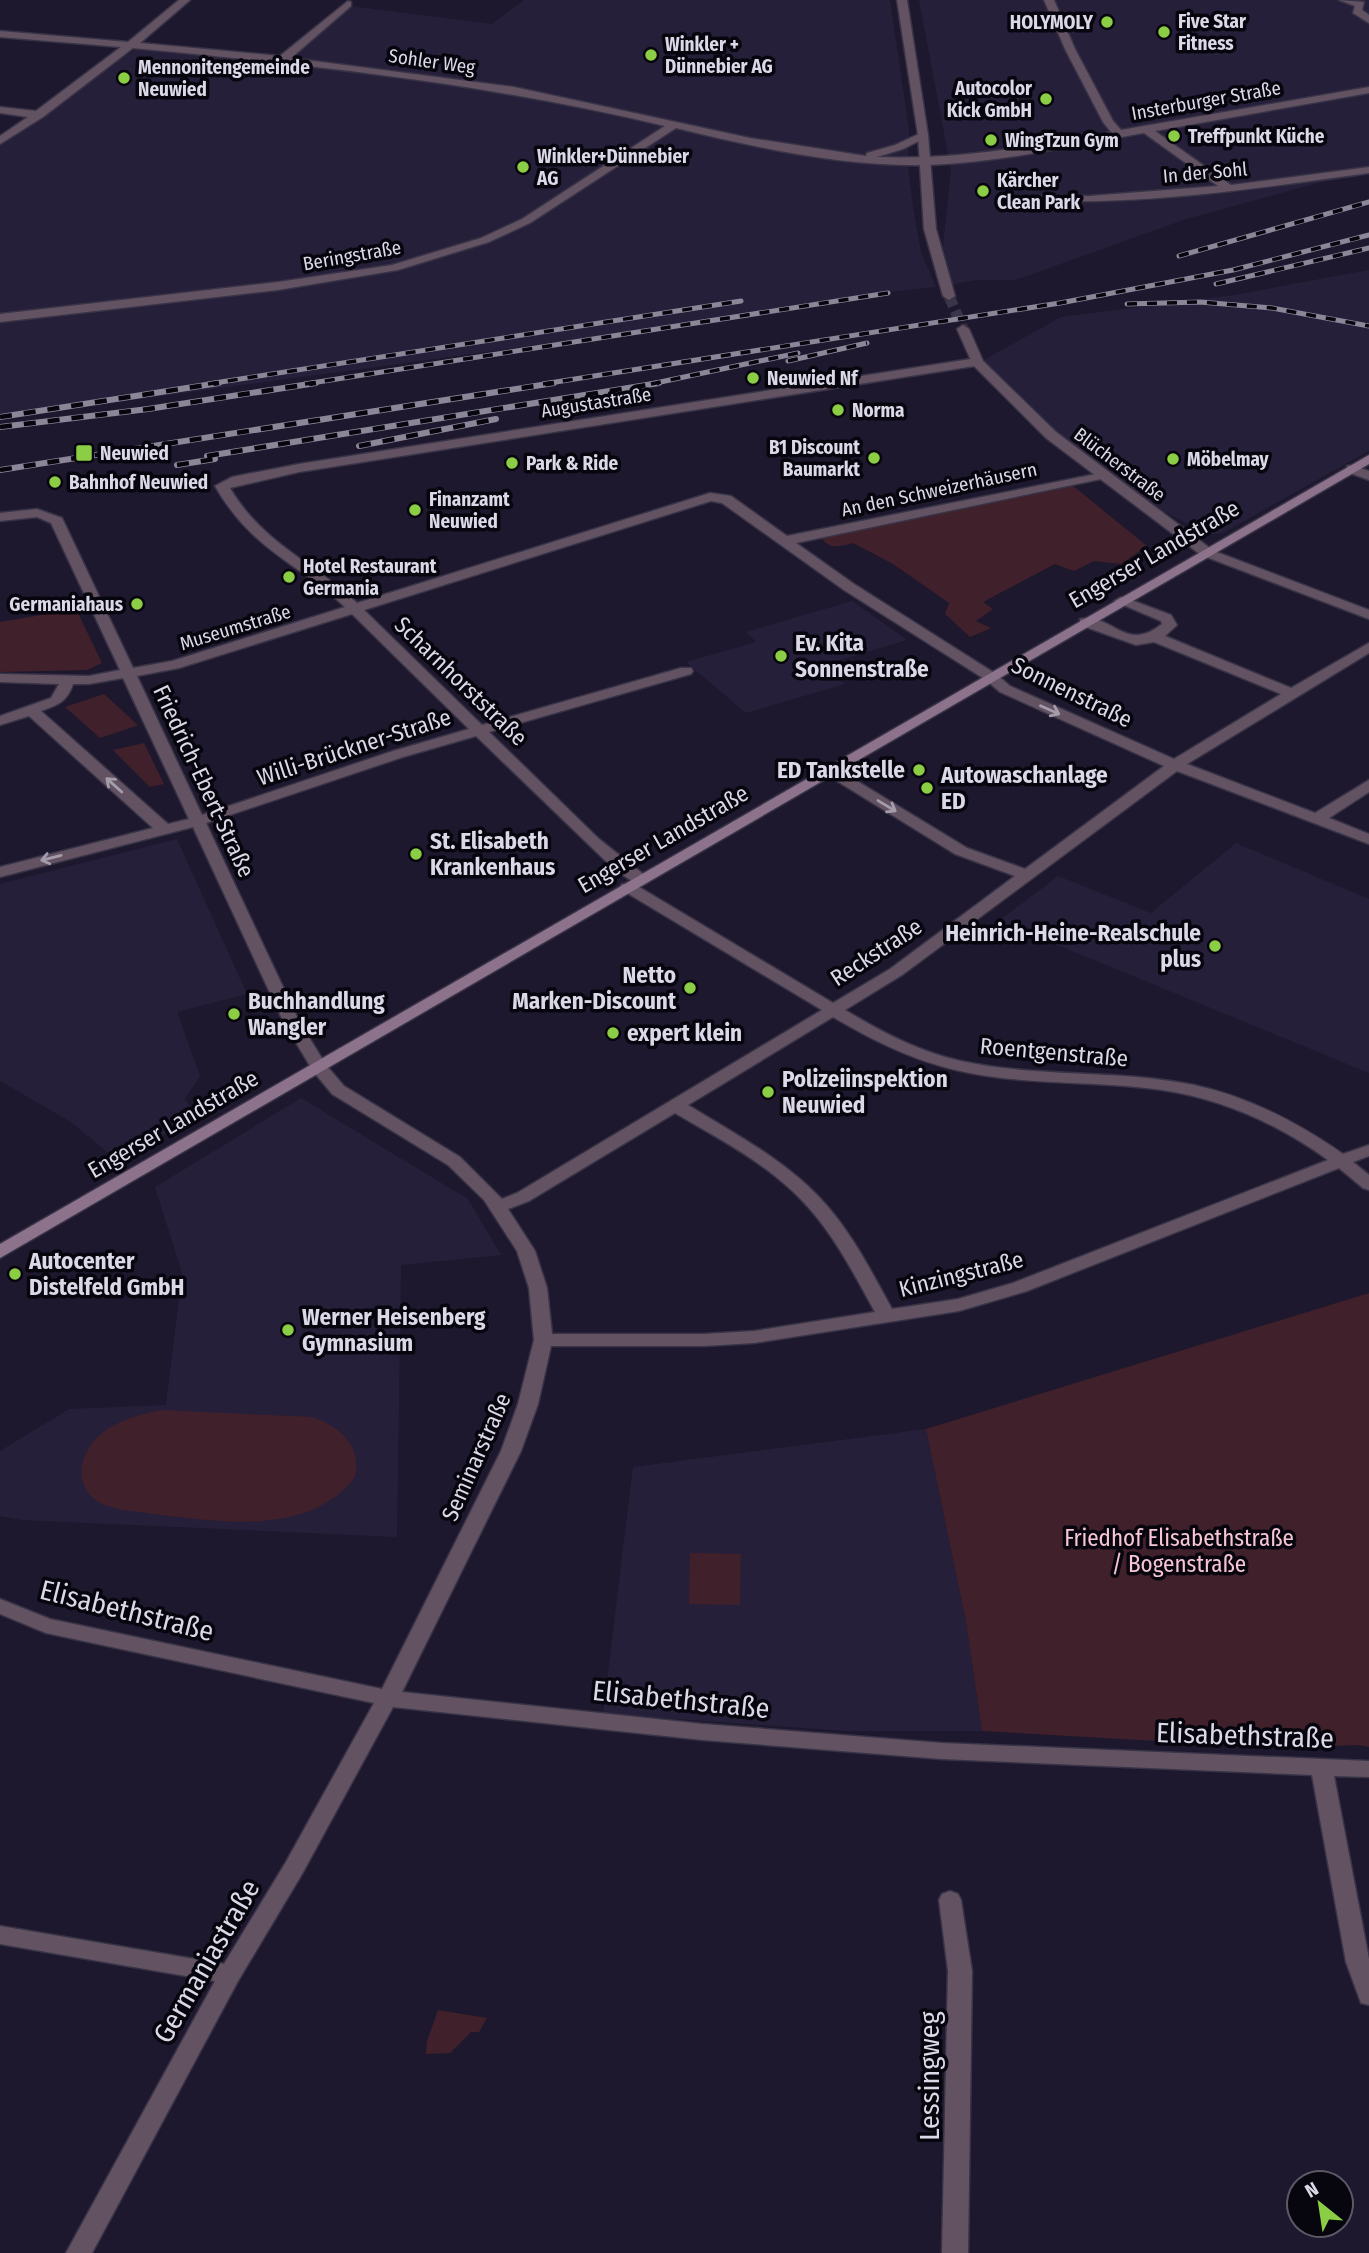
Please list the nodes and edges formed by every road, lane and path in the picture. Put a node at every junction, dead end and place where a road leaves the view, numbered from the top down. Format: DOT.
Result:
graph roads {
  1 [pos="185,0"];
  2 [pos="902,0"];
  3 [pos="1049,0"];
  4 [pos="1344,0"];
  5 [pos="348,4"];
  6 [pos="1369,20"];
  7 [pos="0,34"];
  8 [pos="133,44"];
  9 [pos="283,59"];
  10 [pos="1369,90"];
  11 [pos="0,110"];
  12 [pos="39,115"];
  13 [pos="675,124"];
  14 [pos="1146,129"];
  15 [pos="1118,134"];
  16 [pos="923,135"];
  17 [pos="0,141"];
  18 [pos="853,159"];
  19 [pos="925,162"];
  20 [pos="1369,170"];
  21 [pos="1228,189"];
  22 [pos="1043,198"];
  23 [pos="949,296"];
  24 [pos="0,318"];
  25 [pos="962,328"];
  26 [pos="977,362"];
  27 [pos="1369,459"];
  28 [pos="1352,469"];
  29 [pos="1101,475"];
  30 [pos="1369,476"];
  31 [pos="222,486"];
  32 [pos="710,497"];
  33 [pos="0,517"];
  34 [pos="784,541"];
  35 [pos="1206,552"];
  36 [pos="1121,601"];
  37 [pos="357,610"];
  38 [pos="1369,615"];
  39 [pos="1085,622"];
  40 [pos="1155,637"];
  41 [pos="1369,647"];
  42 [pos="685,671"];
  43 [pos="130,674"];
  44 [pos="991,677"];
  45 [pos="0,678"];
  46 [pos="67,680"];
  47 [pos="1290,693"];
  48 [pos="32,711"];
  49 [pos="0,721"];
  50 [pos="480,729"];
  51 [pos="1175,765"];
  52 [pos="829,771"];
  53 [pos="1369,785"];
  54 [pos="1317,819"];
  55 [pos="198,821"];
  56 [pos="165,830"];
  57 [pos="1369,839"];
  58 [pos="0,872"];
  59 [pos="1027,875"];
  60 [pos="635,883"];
  61 [pos="832,1009"];
  62 [pos="319,1067"];
  63 [pos="675,1105"];
  64 [pos="1369,1150"];
  65 [pos="1343,1161"];
  66 [pos="1369,1184"];
  67 [pos="499,1206"];
  68 [pos="0,1252"];
  69 [pos="888,1318"];
  70 [pos="543,1340"];
  71 [pos="0,1606"];
  72 [pos="386,1698"];
  73 [pos="1322,1768"];
  74 [pos="1369,1769"];
  75 [pos="950,1900"];
  76 [pos="0,1935"];
  77 [pos="230,1974"];
  78 [pos="1369,1996"];
  79 [pos="79,2253"];
  80 [pos="955,2253"];
  1 -- 8 [label="street"];
  2 -- 16 [label="street"];
  3 -- 15 [label="street"];
  4 -- 6 [label="street"];
  5 -- 9 [label="street"];
  7 -- 8 [label="street, Sohler Weg"];
  8 -- 9 [label="street, Sohler Weg"];
  8 -- 12 [label="street"];
  9 -- 13 [label="street, Sohler Weg"];
  10 -- 14 [label="street, Insterburger Straße"];
  11 -- 12 [label="street"];
  12 -- 17 [label="street"];
  13 -- 18 [label="street, Sohler Weg"];
  13 -- 24 [label="street, Beringstraße"];
  14 -- 15 [label="street, Insterburger Straße"];
  14 -- 21 [label="street"];
  15 -- 19 [label="street, Insterburger Straße"];
  16 -- 18 [label="street, Sohler Weg"];
  16 -- 19 [label="street"];
  18 -- 19 [label="street, Sohler Weg"];
  19 -- 23 [label="street"];
  20 -- 21 [label="street, In der Sohl"];
  21 -- 22 [label="street, In der Sohl"];
  25 -- 26 [label="street, Blücherstraße"];
  26 -- 29 [label="street, Blücherstraße"];
  26 -- 31 [label="street, Augustastraße"];
  27 -- 28 [label="main road, Engerser Landstraße"];
  28 -- 30 [label="street"];
  28 -- 35 [label="main road, Engerser Landstraße"];
  29 -- 34 [label="street, An den Schweizerhäusern"];
  29 -- 35 [label="street, Blücherstraße"];
  31 -- 37 [label="street, Scharnhorststraße"];
  32 -- 34 [label="street, Sonnenstraße"];
  32 -- 37 [label="street, Museumstraße"];
  33 -- 43 [label="street, Friedrich-Ebert-Straße"];
  34 -- 44 [label="street, Sonnenstraße"];
  35 -- 36 [label="main road, Engerser Landstraße"];
  35 -- 38 [label="street, Blücherstraße"];
  36 -- 39 [label="main road, Engerser Landstraße"];
  36 -- 40 [label="street"];
  37 -- 43 [label="street, Museumstraße"];
  37 -- 50 [label="street, Scharnhorststraße"];
  39 -- 40 [label="street"];
  39 -- 44 [label="main road, Engerser Landstraße"];
  40 -- 47 [label="street"];
  41 -- 47 [label="street, Reckstraße"];
  42 -- 50 [label="street, Willi-Brückner-Straße"];
  43 -- 46 [label="street, Museumstraße"];
  43 -- 55 [label="street, Friedrich-Ebert-Straße"];
  44 -- 51 [label="street, Sonnenstraße, one-way"];
  44 -- 52 [label="main road, Engerser Landstraße"];
  45 -- 46 [label="street, Museumstraße"];
  46 -- 48 [label="street"];
  47 -- 51 [label="street, Reckstraße"];
  48 -- 49 [label="street"];
  56 -- 48 [label="street, one-way"];
  50 -- 55 [label="street, Willi-Brückner-Straße"];
  50 -- 60 [label="street, Scharnhorststraße"];
  51 -- 54 [label="street, Sonnenstraße"];
  51 -- 59 [label="street, Reckstraße"];
  52 -- 59 [label="street, one-way"];
  52 -- 60 [label="main road, Engerser Landstraße"];
  53 -- 54 [label="street"];
  54 -- 57 [label="street, Sonnenstraße"];
  55 -- 56 [label="street, Willi-Brückner-Straße"];
  55 -- 62 [label="street, Friedrich-Ebert-Straße"];
  56 -- 58 [label="street, Willi-Brückner-Straße, one-way"];
  59 -- 61 [label="street, Reckstraße"];
  60 -- 61 [label="street, Roentgenstraße"];
  60 -- 62 [label="main road, Engerser Landstraße"];
  61 -- 63 [label="street, Reckstraße"];
  61 -- 65 [label="street, Roentgenstraße"];
  62 -- 67 [label="street, Seminarstraße"];
  62 -- 68 [label="main road, Engerser Landstraße"];
  63 -- 67 [label="street, Reckstraße"];
  63 -- 69 [label="street"];
  64 -- 65 [label="street, Kinzingstraße"];
  65 -- 66 [label="street, Roentgenstraße"];
  65 -- 69 [label="street, Kinzingstraße"];
  67 -- 70 [label="street, Seminarstraße"];
  69 -- 70 [label="street, Kinzingstraße"];
  70 -- 72 [label="street, Seminarstraße"];
  71 -- 72 [label="street, Elisabethstraße"];
  72 -- 73 [label="street, Elisabethstraße"];
  72 -- 77 [label="street, Germaniastraße"];
  73 -- 74 [label="street, Elisabethstraße"];
  73 -- 78 [label="street"];
  75 -- 80 [label="street, Lessingweg"];
  76 -- 77 [label="street"];
  77 -- 79 [label="street, Germaniastraße"];
}
